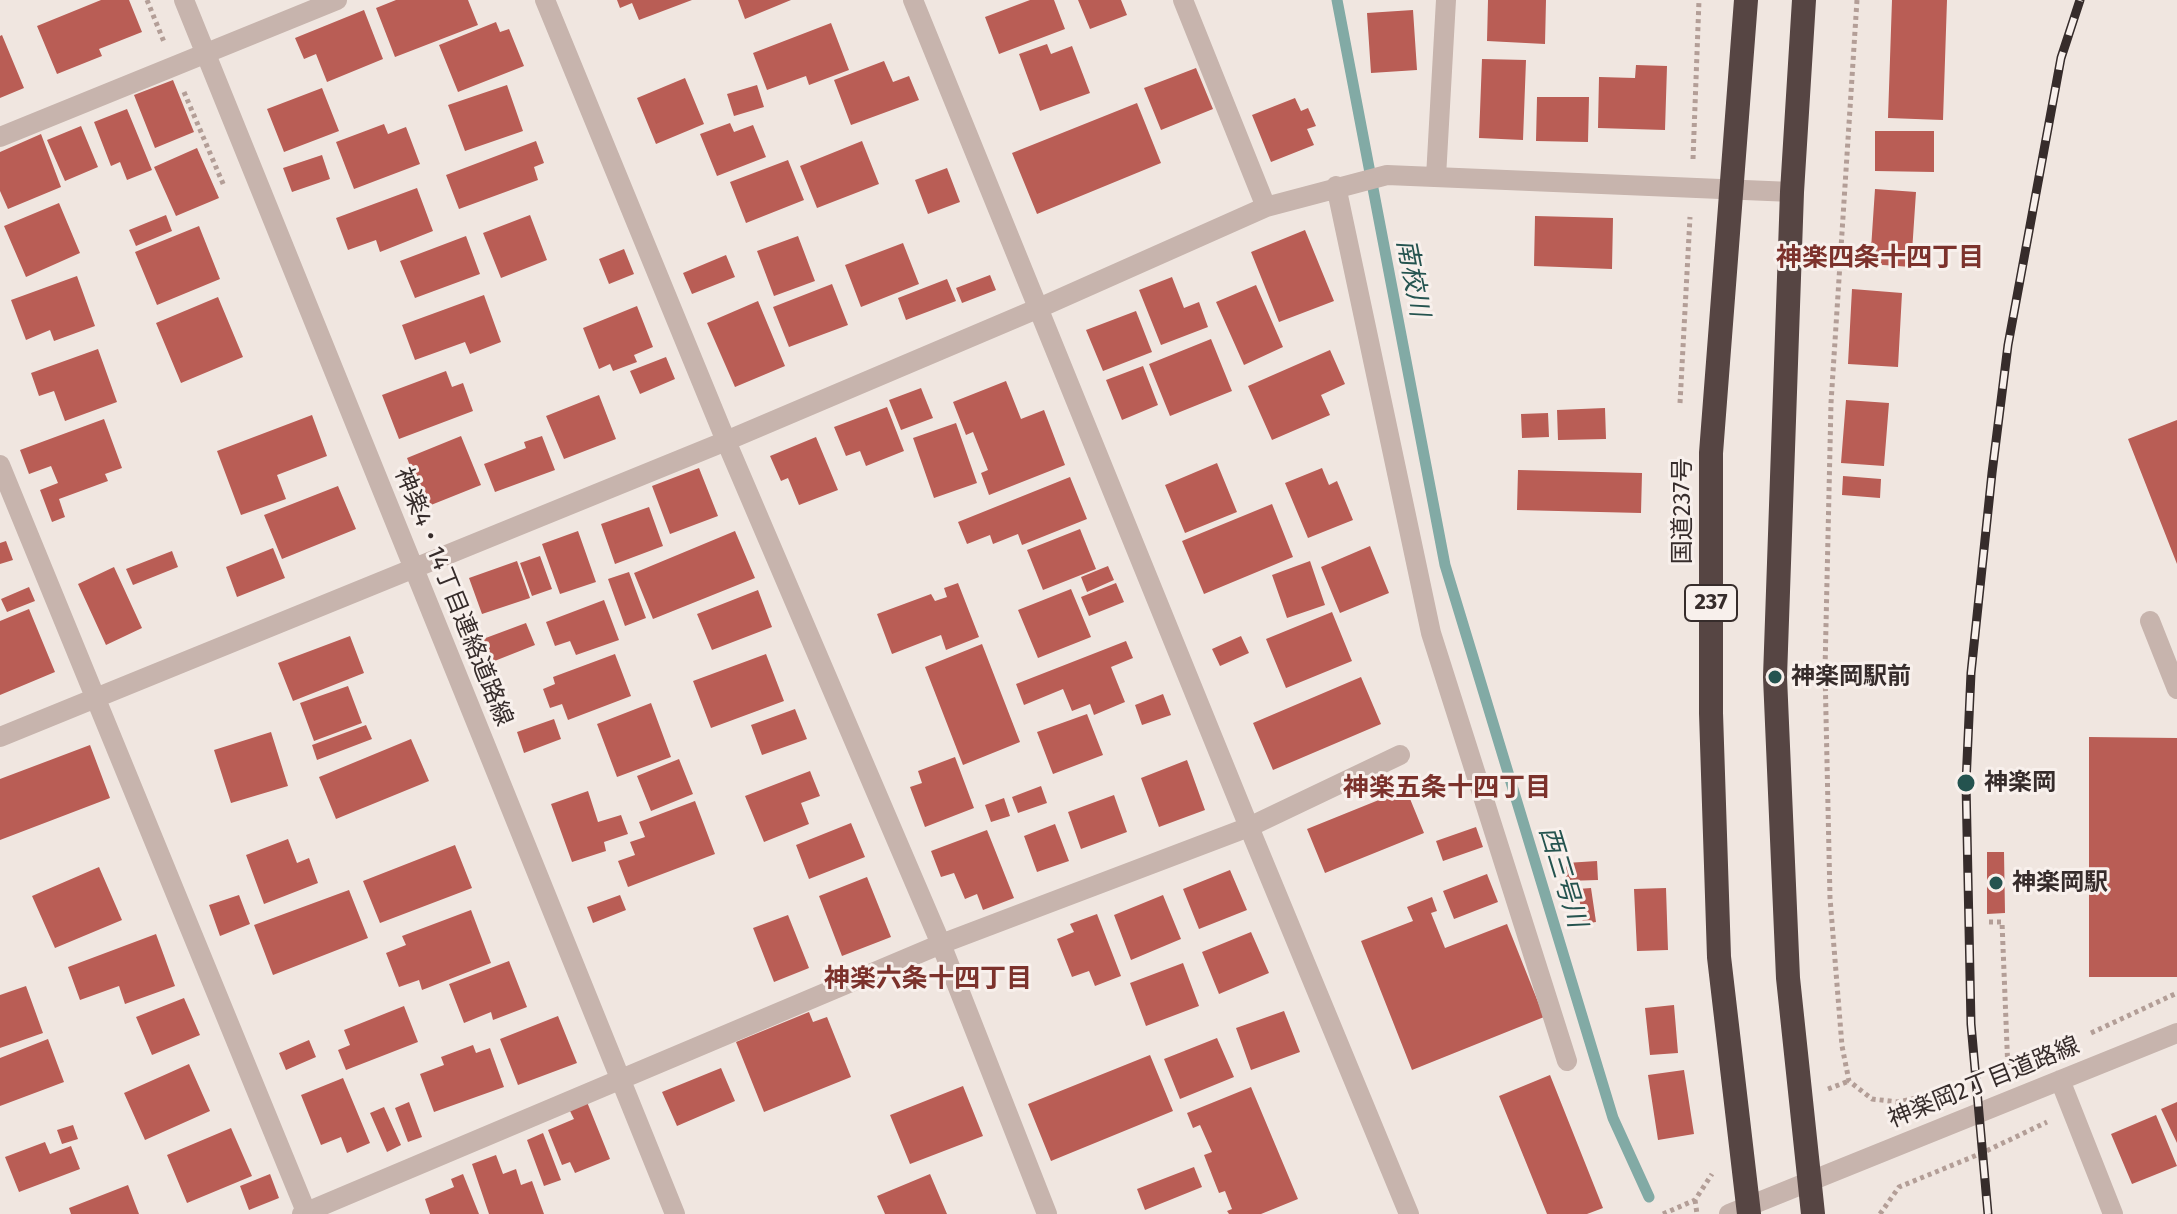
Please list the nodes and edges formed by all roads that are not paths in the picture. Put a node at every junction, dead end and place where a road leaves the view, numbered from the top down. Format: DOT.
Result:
graph roads {
  1 [pos="184,0"];
  2 [pos="337,0"];
  3 [pos="545,0"];
  4 [pos="913,0"];
  5 [pos="1183,0"];
  6 [pos="1446,0"];
  7 [pos="1746,0"];
  8 [pos="1804,0"];
  9 [pos="205,54"];
  10 [pos="0,137"];
  11 [pos="1436,177"];
  12 [pos="1342,185"];
  13 [pos="1731,190"];
  14 [pos="1792,192"];
  15 [pos="1266,207"];
  16 [pos="1039,308"];
  17 [pos="726,441"];
  18 [pos="0,465"];
  19 [pos="414,568"];
  20 [pos="2150,621"];
  21 [pos="2177,689"];
  22 [pos="96,698"];
  23 [pos="0,737"];
  24 [pos="1400,755"];
  25 [pos="1249,827"];
  26 [pos="941,944"];
  27 [pos="2177,1033"];
  28 [pos="1567,1061"];
  29 [pos="620,1078"];
  30 [pos="2060,1080"];
  31 [pos="1810,1182"];
  32 [pos="1742,1211"];
  33 [pos="305,1213"];
  34 [pos="675,1214"];
  35 [pos="1047,1214"];
  36 [pos="1409,1214"];
  37 [pos="1813,1214"];
  38 [pos="2113,1214"];
  1 -- 9 [label="street, 神楽4・14丁目連絡道路線"];
  2 -- 9 [label="street"];
  3 -- 17 [label="street"];
  4 -- 16 [label="street"];
  5 -- 15 [label="street"];
  6 -- 11 [label="street"];
  7 -- 13 [label="highway, 国道237号 / 237"];
  8 -- 14 [label="highway"];
  9 -- 10 [label="street"];
  9 -- 19 [label="street, 神楽4・14丁目連絡道路線"];
  11 -- 12 [label="street"];
  11 -- 13 [label="street"];
  12 -- 15 [label="street"];
  12 -- 28 [label="street"];
  13 -- 14 [label="street"];
  13 -- 32 [label="highway, 国道237号 / 237"];
  14 -- 31 [label="highway"];
  15 -- 16 [label="street"];
  16 -- 17 [label="street"];
  16 -- 25 [label="street"];
  17 -- 19 [label="street"];
  17 -- 26 [label="street"];
  18 -- 22 [label="street"];
  19 -- 22 [label="street"];
  19 -- 29 [label="street, 神楽4・14丁目連絡道路線"];
  20 -- 21 [label="street"];
  22 -- 23 [label="street"];
  22 -- 33 [label="street"];
  24 -- 25 [label="street"];
  25 -- 26 [label="street"];
  25 -- 36 [label="street"];
  26 -- 29 [label="street"];
  26 -- 35 [label="street"];
  27 -- 30 [label="street, 神楽岡2丁目道路線"];
  29 -- 33 [label="street"];
  29 -- 34 [label="street, 神楽4・14丁目連絡道路線"];
  30 -- 31 [label="street, 神楽岡2丁目道路線"];
  30 -- 38 [label="street"];
  31 -- 32 [label="street, 神楽岡2丁目道路線"];
  31 -- 37 [label="highway"];
}
